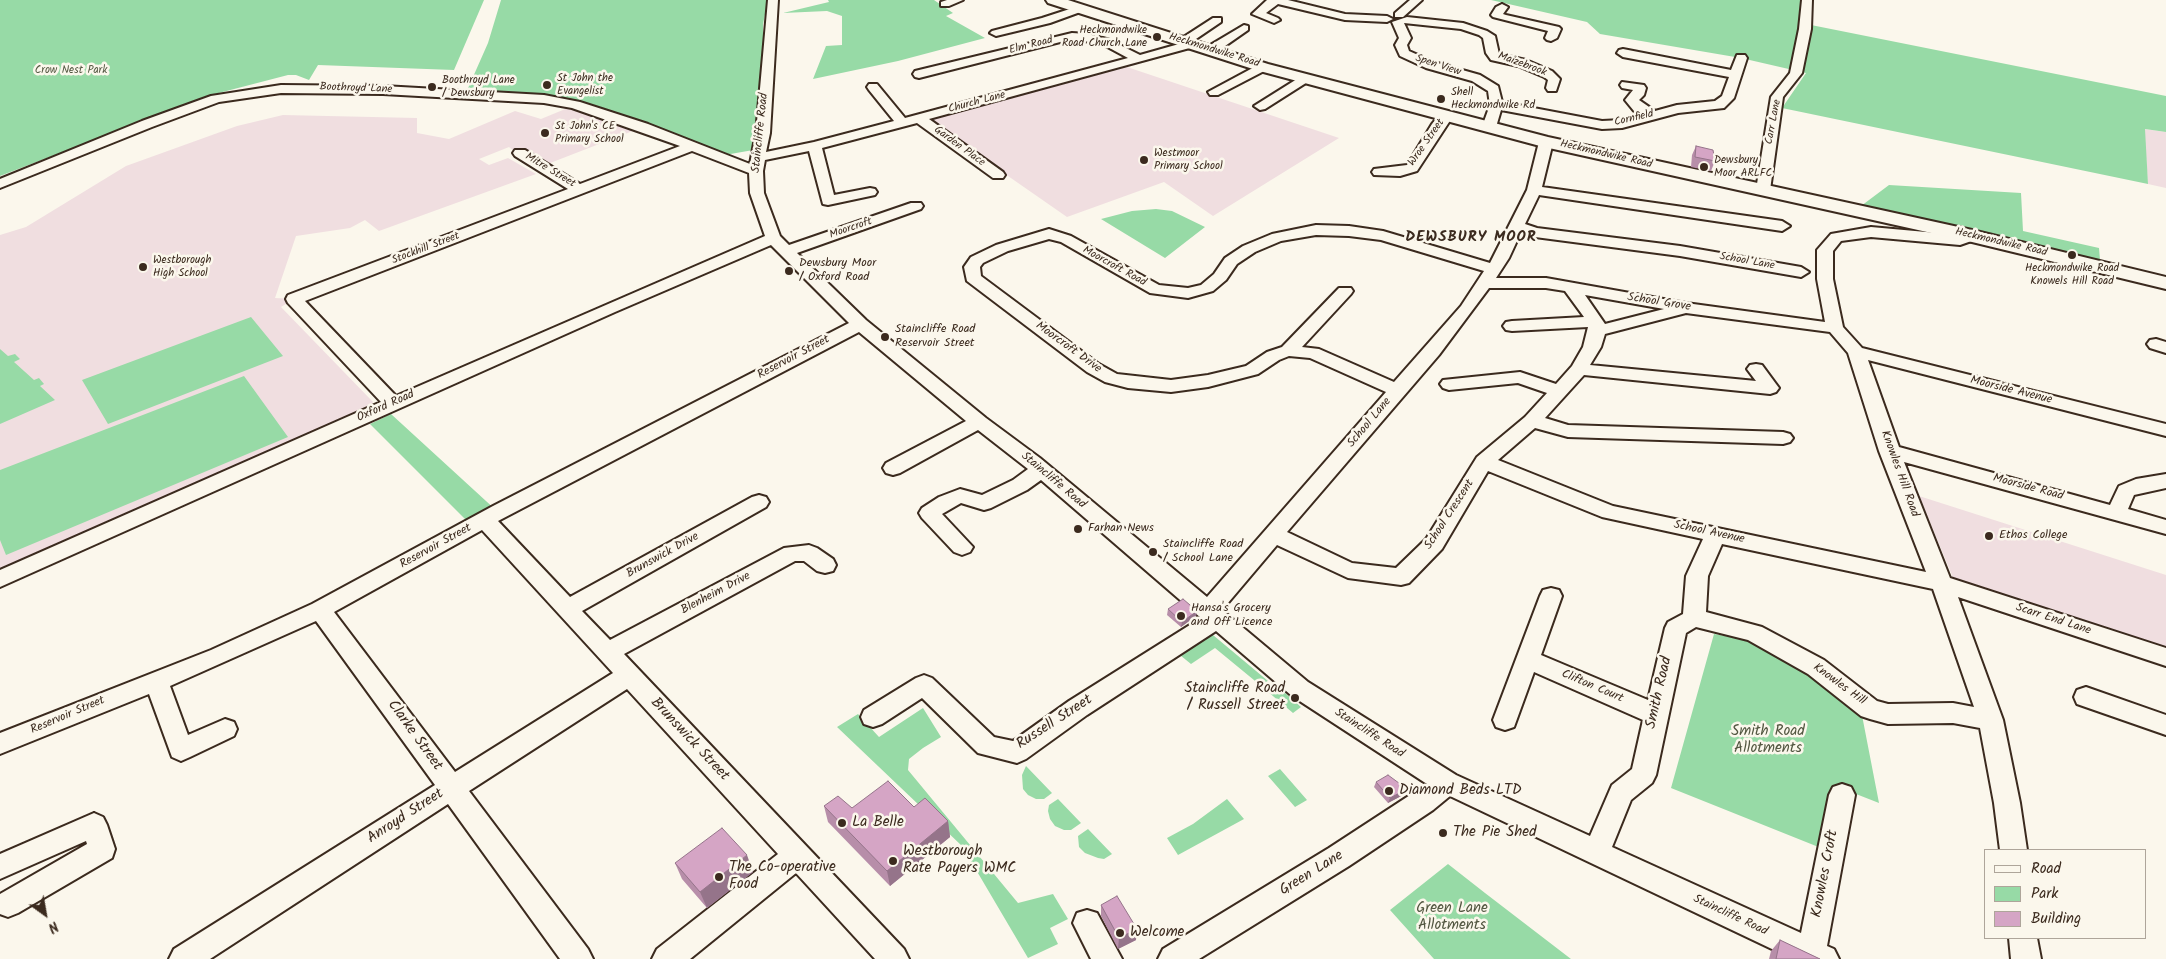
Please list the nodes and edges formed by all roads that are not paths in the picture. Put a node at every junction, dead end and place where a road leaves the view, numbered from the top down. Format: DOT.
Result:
graph roads {
  1 [pos="773,0"];
  2 [pos="958,0"];
  3 [pos="1053,0"];
  4 [pos="1418,0"];
  5 [pos="1807,0"];
  6 [pos="945,4"];
  7 [pos="1502,7"];
  8 [pos="1079,9"];
  9 [pos="1398,19"];
  10 [pos="1217,20"];
  11 [pos="1274,20"];
  12 [pos="1508,20"];
  13 [pos="1244,28"];
  14 [pos="1483,32"];
  15 [pos="996,33"];
  16 [pos="1551,38"];
  17 [pos="1188,43"];
  18 [pos="1211,50"];
  19 [pos="1622,53"];
  20 [pos="934,56"];
  21 [pos="1741,58"];
  22 [pos="1140,59"];
  23 [pos="1262,66"];
  24 [pos="948,67"];
  25 [pos="920,74"];
  26 [pos="1736,75"];
  27 [pos="1305,78"];
  28 [pos="1626,85"];
  29 [pos="873,87"];
  30 [pos="1552,88"];
  31 [pos="1214,92"];
  32 [pos="1496,105"];
  33 [pos="1260,106"];
  34 [pos="1653,115"];
  35 [pos="1446,116"];
  36 [pos="919,118"];
  37 [pos="903,123"];
  38 [pos="1489,127"];
  39 [pos="1546,142"];
  40 [pos="692,146"];
  41 [pos="815,146"];
  42 [pos="520,153"];
  43 [pos="719,156"];
  44 [pos="758,159"];
  45 [pos="1379,172"];
  46 [pos="998,175"];
  47 [pos="0,184"];
  48 [pos="580,190"];
  49 [pos="1534,190"];
  50 [pos="1763,190"];
  51 [pos="870,192"];
  52 [pos="916,206"];
  53 [pos="1515,225"];
  54 [pos="1782,226"];
  55 [pos="1972,236"];
  56 [pos="779,245"];
  57 [pos="1801,272"];
  58 [pos="1488,276"];
  59 [pos="973,278"];
  60 [pos="2166,283"];
  61 [pos="1572,289"];
  62 [pos="1345,292"];
  63 [pos="1686,308"];
  64 [pos="860,324"];
  65 [pos="1512,326"];
  66 [pos="1596,326"];
  67 [pos="1835,328"];
  68 [pos="1288,351"];
  69 [pos="1856,352"];
  70 [pos="1579,369"];
  71 [pos="1756,369"];
  72 [pos="1450,384"];
  73 [pos="1397,390"];
  74 [pos="1559,391"];
  75 [pos="393,404"];
  76 [pos="1532,421"];
  77 [pos="979,422"];
  78 [pos="2166,430"];
  79 [pos="1783,438"];
  80 [pos="1889,451"];
  81 [pos="1484,462"];
  82 [pos="892,468"];
  83 [pos="1041,470"];
  84 [pos="2166,481"];
  85 [pos="759,502"];
  86 [pos="2117,512"];
  87 [pos="484,520"];
  88 [pos="2166,528"];
  89 [pos="1273,534"];
  90 [pos="1716,534"];
  91 [pos="962,547"];
  92 [pos="825,565"];
  93 [pos="0,579"];
  94 [pos="1941,583"];
  95 [pos="1551,596"];
  96 [pos="567,609"];
  97 [pos="320,610"];
  98 [pos="1214,614"];
  99 [pos="1694,618"];
  100 [pos="607,652"];
  101 [pos="2166,657"];
  102 [pos="1529,660"];
  103 [pos="629,675"];
  104 [pos="156,680"];
  105 [pos="2086,697"];
  106 [pos="1655,714"];
  107 [pos="873,717"];
  108 [pos="1505,720"];
  109 [pos="1991,720"];
  110 [pos="2166,725"];
  111 [pos="225,729"];
  112 [pos="0,744"];
  113 [pos="1447,783"];
  114 [pos="452,788"];
  115 [pos="1842,795"];
  116 [pos="2013,849"];
  117 [pos="1596,853"];
  118 [pos="798,855"];
  119 [pos="0,867"];
  120 [pos="8,904"];
  121 [pos="1087,923"];
  122 [pos="2023,939"];
  123 [pos="1818,956"];
  124 [pos="184,959"];
  125 [pos="578,959"];
  126 [pos="667,959"];
  127 [pos="894,959"];
  128 [pos="1107,959"];
  129 [pos="1172,959"];
  130 [pos="2026,959"];
  1 -- 44 [label="street, Staincliffe Road"];
  2 -- 6 [label="street"];
  3 -- 8 [label="main road, Heckmondwike Road"];
  4 -- 9 [label="street"];
  5 -- 50 [label="street, Carr Lane"];
  7 -- 12 [label="street"];
  8 -- 15 [label="street"];
  8 -- 17 [label="main road, Heckmondwike Road"];
  9 -- 11 [label="street"];
  9 -- 14 [label="street"];
  9 -- 32 [label="street, Spen View"];
  10 -- 17 [label="street, Church Lane"];
  12 -- 14 [label="street"];
  12 -- 16 [label="street"];
  13 -- 18 [label="street"];
  14 -- 30 [label="street, Maizebrook"];
  17 -- 18 [label="main road, Heckmondwike Road"];
  17 -- 22 [label="street, Church Lane"];
  18 -- 23 [label="main road, Heckmondwike Road"];
  19 -- 26 [label="street"];
  20 -- 24 [label="street"];
  21 -- 26 [label="street, Cornfield"];
  22 -- 24 [label="street, Elm Road"];
  22 -- 36 [label="street, Church Lane"];
  23 -- 27 [label="main road, Heckmondwike Road"];
  23 -- 31 [label="street"];
  24 -- 25 [label="street, Elm Road"];
  26 -- 34 [label="street, Cornfield"];
  27 -- 33 [label="street"];
  27 -- 35 [label="main road, Heckmondwike Road"];
  28 -- 34 [label="street"];
  29 -- 37 [label="street"];
  32 -- 34 [label="street, Cornfield"];
  32 -- 38 [label="street"];
  35 -- 38 [label="main road, Heckmondwike Road"];
  35 -- 45 [label="street, Wroe Street"];
  36 -- 37 [label="street, Church Lane"];
  36 -- 46 [label="street, Garden Place"];
  37 -- 41 [label="street, Church Lane"];
  38 -- 39 [label="main road, Heckmondwike Road"];
  39 -- 49 [label="street, School Lane"];
  39 -- 50 [label="main road, Heckmondwike Road"];
  40 -- 43 [label="street, Boothroyd Lane"];
  40 -- 47 [label="street, Boothroyd Lane"];
  40 -- 48 [label="street, Stockhill Street"];
  41 -- 44 [label="street, Church Lane"];
  41 -- 51 [label="street"];
  42 -- 48 [label="street, Mitre Street"];
  43 -- 44 [label="street"];
  43 -- 44 [label="street, Boothroyd Lane"];
  44 -- 56 [label="street, Staincliffe Road"];
  48 -- 75 [label="street, Stockhill Street"];
  49 -- 53 [label="street, School Lane"];
  49 -- 54 [label="street"];
  50 -- 55 [label="main road, Heckmondwike Road"];
  52 -- 56 [label="street, Moorcroft"];
  53 -- 57 [label="street, School Lane"];
  53 -- 58 [label="street, School Lane"];
  55 -- 60 [label="main road, Heckmondwike Road"];
  55 -- 67 [label="street, Knowles Hill Road"];
  56 -- 64 [label="street, Staincliffe Road"];
  56 -- 75 [label="street, Oxford Road"];
  58 -- 59 [label="street, Moorcroft Road"];
  58 -- 61 [label="street, School Grove"];
  58 -- 73 [label="street, School Lane"];
  59 -- 68 [label="street, Moorcroft Drive"];
  61 -- 63 [label="street, School Grove"];
  61 -- 66 [label="street"];
  62 -- 68 [label="street, Moorcroft Drive"];
  63 -- 66 [label="street"];
  63 -- 67 [label="street, School Grove"];
  64 -- 77 [label="street, Staincliffe Road"];
  64 -- 87 [label="street, Reservoir Street"];
  65 -- 66 [label="street"];
  66 -- 70 [label="street, School Crescent"];
  67 -- 69 [label="street, Knowles Hill Road"];
  68 -- 73 [label="street, Moorcroft Drive"];
  69 -- 78 [label="street, Moorside Avenue"];
  69 -- 80 [label="street, Knowles Hill Road"];
  70 -- 71 [label="street"];
  70 -- 74 [label="street, School Crescent"];
  72 -- 74 [label="street"];
  73 -- 89 [label="street, School Lane"];
  74 -- 76 [label="street, School Crescent"];
  75 -- 93 [label="street, Oxford Road"];
  76 -- 79 [label="street"];
  76 -- 81 [label="street, School Crescent"];
  77 -- 82 [label="street"];
  77 -- 83 [label="street, Staincliffe Road"];
  80 -- 86 [label="street, Moorside Road"];
  80 -- 94 [label="street, Knowles Hill Road"];
  81 -- 89 [label="street, School Crescent"];
  81 -- 90 [label="street, School Avenue"];
  83 -- 91 [label="street"];
  83 -- 98 [label="street, Staincliffe Road"];
  84 -- 86 [label="street"];
  85 -- 96 [label="street, Brunswick Drive"];
  86 -- 88 [label="street, Moorside Road"];
  87 -- 96 [label="street, Brunswick Street"];
  87 -- 97 [label="street, Reservoir Street"];
  89 -- 98 [label="street, School Lane"];
  90 -- 94 [label="street, School Avenue"];
  90 -- 99 [label="street"];
  92 -- 100 [label="street, Blenheim Drive"];
  94 -- 101 [label="street, Scarr End Lane"];
  94 -- 109 [label="street, Knowles Hill Road"];
  95 -- 102 [label="street"];
  96 -- 100 [label="street, Brunswick Street"];
  97 -- 104 [label="street, Reservoir Street"];
  97 -- 114 [label="street, Clarke Street"];
  98 -- 107 [label="street, Russell Street"];
  98 -- 113 [label="street, Staincliffe Road"];
  99 -- 106 [label="street, Smith Road"];
  99 -- 109 [label="street, Knowles Hill"];
  100 -- 103 [label="street, Brunswick Street"];
  102 -- 106 [label="street, Clifton Court"];
  102 -- 108 [label="street"];
  103 -- 114 [label="street, Anroyd Street"];
  103 -- 118 [label="street, Brunswick Street"];
  104 -- 111 [label="street"];
  104 -- 112 [label="street, Reservoir Street"];
  105 -- 110 [label="street"];
  106 -- 117 [label="street, Smith Road"];
  109 -- 116 [label="street, Knowles Hill Road"];
  113 -- 117 [label="street, Staincliffe Road"];
  113 -- 129 [label="street, Green Lane"];
  114 -- 124 [label="street, Anroyd Street"];
  114 -- 125 [label="street, Clarke Street"];
  115 -- 123 [label="street, Knowles Croft"];
  117 -- 123 [label="street, Staincliffe Road"];
  118 -- 126 [label="street"];
  118 -- 127 [label="street, Brunswick Street"];
  119 -- 120 [label="street"];
  121 -- 128 [label="street"];
  122 -- 130 [label="street"];
}
